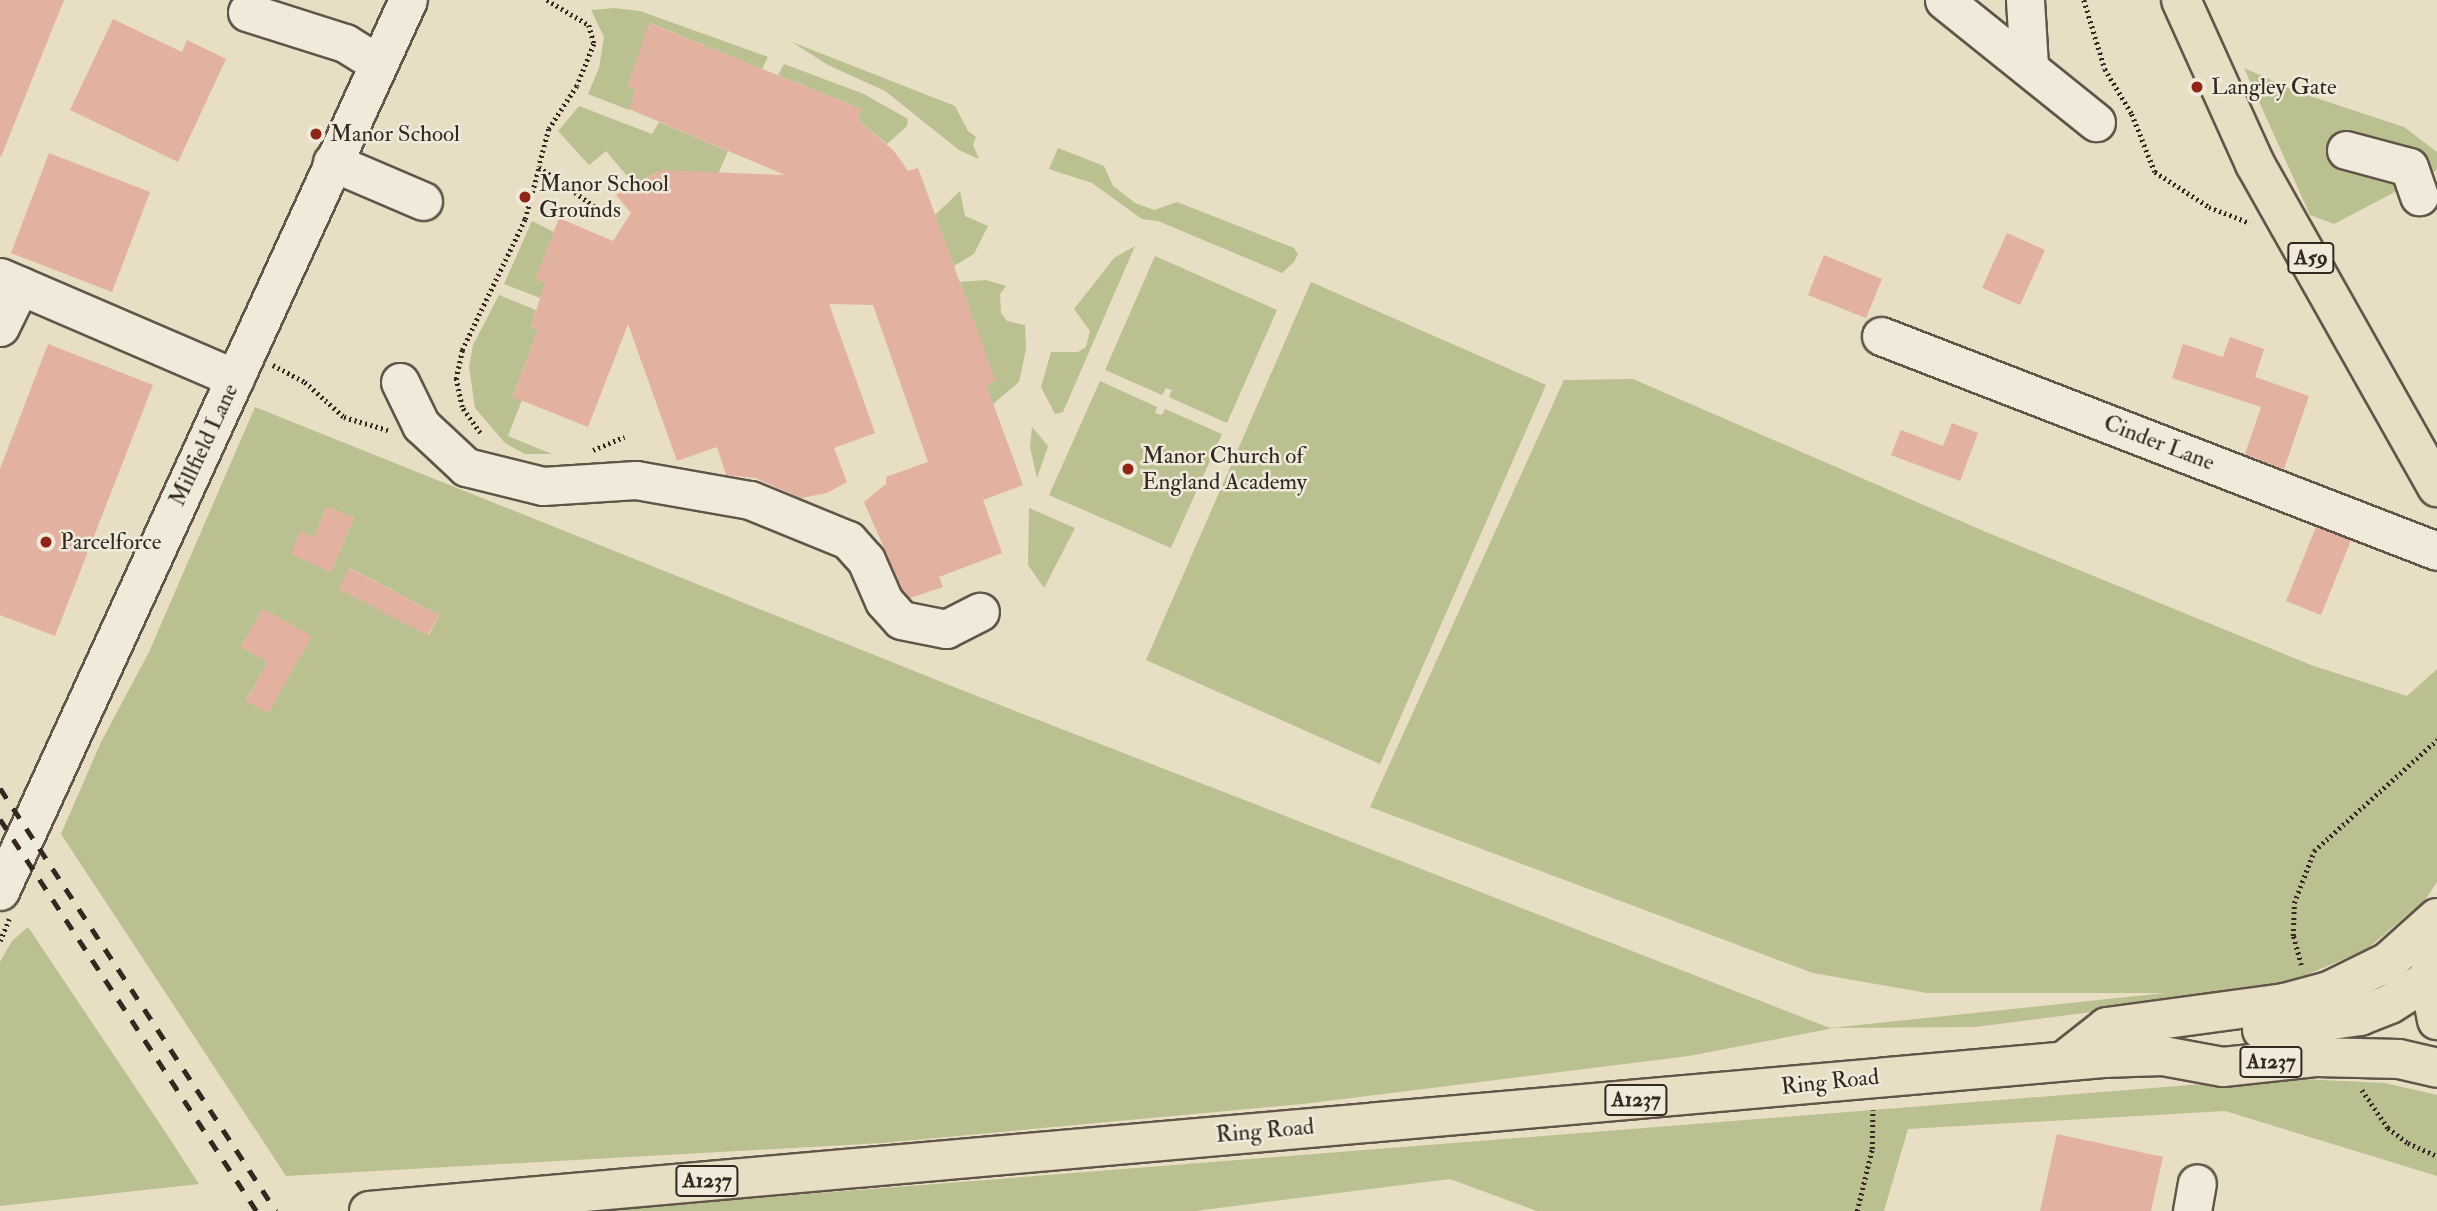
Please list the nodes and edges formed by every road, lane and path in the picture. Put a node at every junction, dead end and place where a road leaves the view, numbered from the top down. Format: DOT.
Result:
graph roads {
  1 [pos="547,0"];
  2 [pos="1944,0"];
  3 [pos="2025,0"];
  4 [pos="2084,0"];
  5 [pos="2181,0"];
  6 [pos="399,2"];
  7 [pos="247,12"];
  8 [pos="379,64"];
  9 [pos="2029,66"];
  10 [pos="2096,122"];
  11 [pos="2346,150"];
  12 [pos="332,162"];
  13 [pos="539,167"];
  14 [pos="2419,196"];
  15 [pos="423,201"];
  16 [pos="597,208"];
  17 [pos="2261,228"];
  18 [pos="10,282"];
  19 [pos="0,327"];
  20 [pos="1881,336"];
  21 [pos="241,366"];
  22 [pos="400,382"];
  23 [pos="462,407"];
  24 [pos="421,425"];
  25 [pos="624,437"];
  26 [pos="486,438"];
  27 [pos="582,454"];
  28 [pos="2437,487"];
  29 [pos="2437,551"];
  30 [pos="980,612"];
  31 [pos="2437,740"];
  32 [pos="0,891"];
  33 [pos="2437,918"];
  34 [pos="2437,942"];
  35 [pos="2304,976"];
  36 [pos="2429,979"];
  37 [pos="2437,1020"];
  38 [pos="2162,1056"];
  39 [pos="2064,1061"];
  40 [pos="2437,1068"];
  41 [pos="1874,1077"];
  42 [pos="2362,1090"];
  43 [pos="2437,1156"];
  44 [pos="369,1211"];
  45 [pos="1857,1211"];
  1 -- 13 [label="path"];
  2 -- 9 [label="street"];
  3 -- 9 [label="street"];
  4 -- 17 [label="path"];
  5 -- 28 [label="main road, A59"];
  6 -- 8 [label="street, Millfield Lane"];
  7 -- 8 [label="street"];
  8 -- 12 [label="street, Millfield Lane"];
  9 -- 10 [label="street"];
  11 -- 14 [label="street"];
  12 -- 15 [label="street"];
  12 -- 21 [label="street, Millfield Lane"];
  13 -- 16 [label="path"];
  13 -- 23 [label="path"];
  18 -- 19 [label="street"];
  18 -- 21 [label="street"];
  20 -- 29 [label="street, Cinder Lane"];
  21 -- 24 [label="path"];
  21 -- 32 [label="street, Millfield Lane"];
  22 -- 24 [label="street"];
  23 -- 24 [label="path"];
  23 -- 26 [label="path"];
  24 -- 30 [label="street"];
  25 -- 27 [label="path"];
  31 -- 35 [label="path"];
  33 -- 39 [label="main road"];
  34 -- 36 [label="main road"];
  36 -- 37 [label="main road"];
  36 -- 38 [label="main road, Ring Road / A1237"];
  38 -- 39 [label="main road, Ring Road / A1237"];
  38 -- 40 [label="main road, Ring Road / A1237"];
  39 -- 41 [label="main road, Ring Road / A1237"];
  41 -- 44 [label="main road, Ring Road / A1237"];
  41 -- 45 [label="path"];
  42 -- 43 [label="path"];
}
